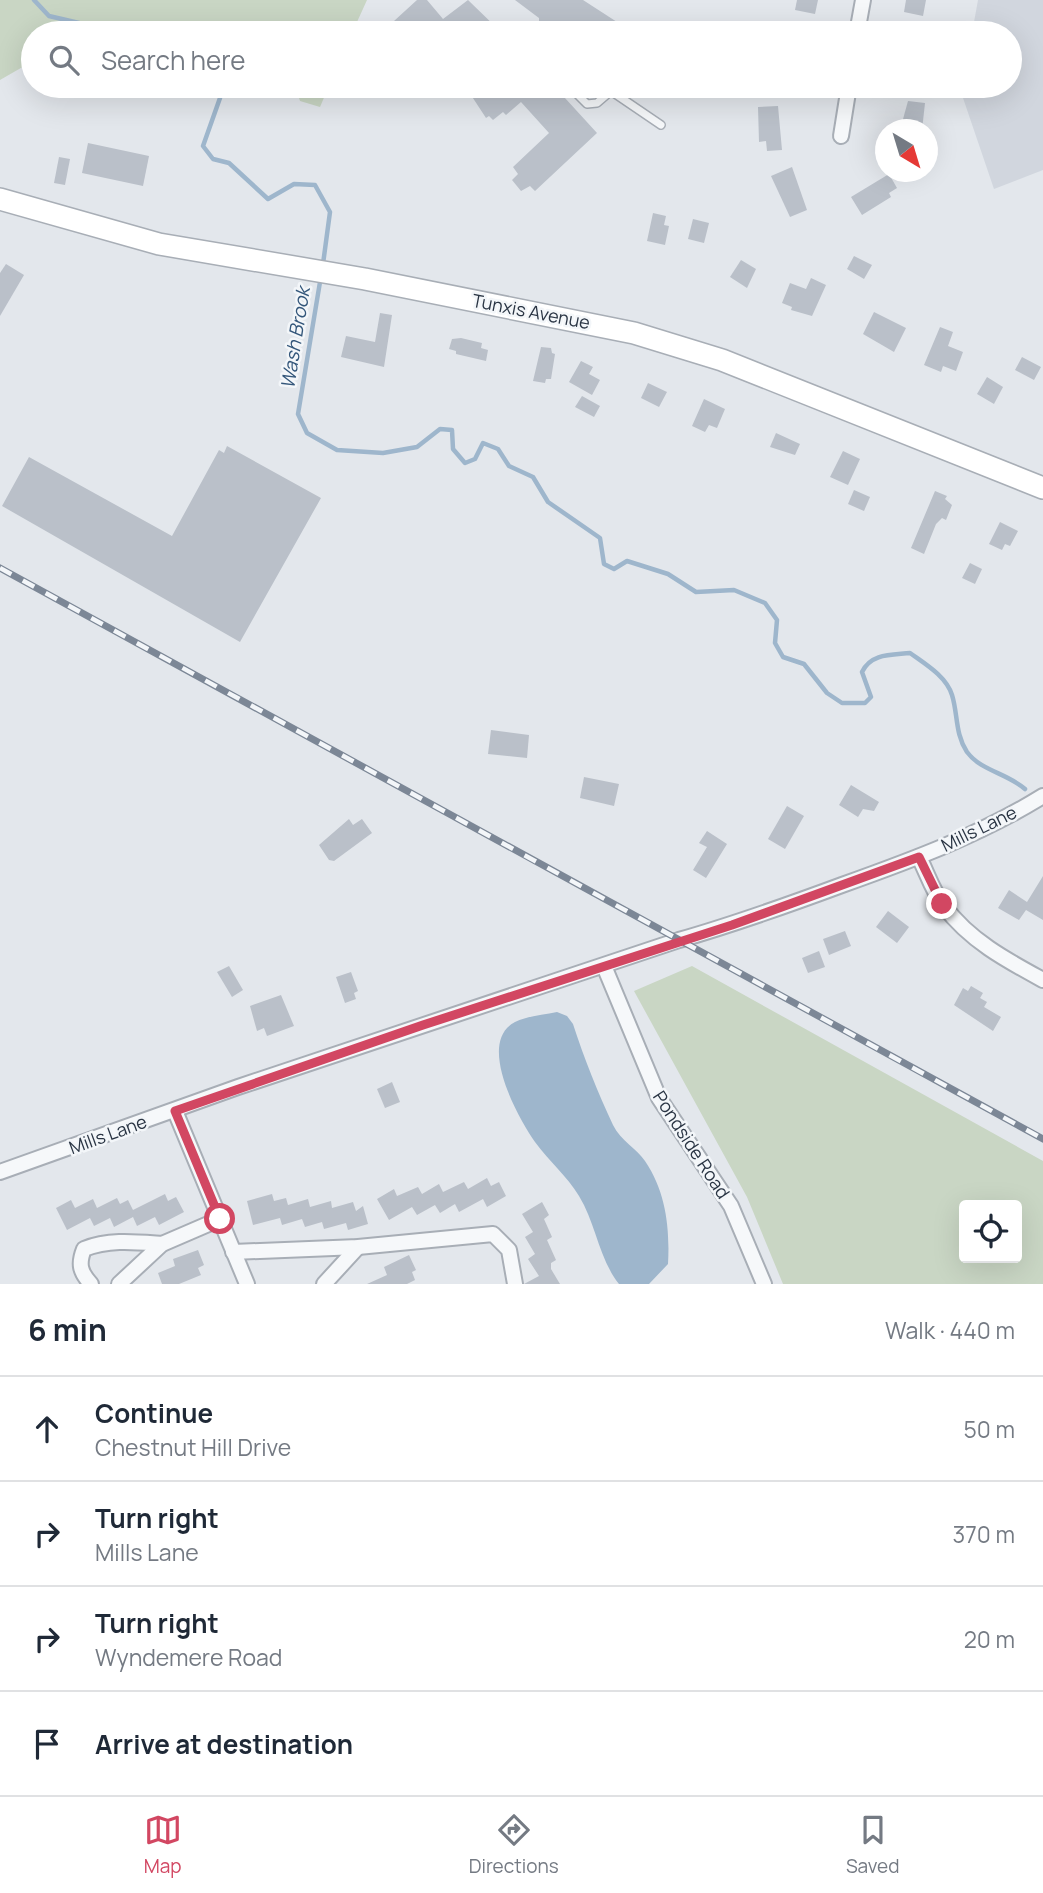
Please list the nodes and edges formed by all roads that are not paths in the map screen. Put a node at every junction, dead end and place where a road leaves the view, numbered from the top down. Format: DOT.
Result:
graph roads {
  1 [pos="863,0"];
  2 [pos="859,21"];
  3 [pos="578,98"];
  4 [pos="602,98"];
  5 [pos="624,98"];
  6 [pos="847,98"];
  7 [pos="661,125"];
  8 [pos="841,136"];
  9 [pos="0,199"];
  10 [pos="1043,488"];
  11 [pos="1043,796"];
  12 [pos="919,857"];
  13 [pos="604,966"];
  14 [pos="1043,980"];
  15 [pos="175,1111"];
  16 [pos="0,1172"];
  17 [pos="220,1219"];
  18 [pos="162,1244"];
  19 [pos="358,1247"];
  20 [pos="233,1252"];
  21 [pos="91,1284"];
  22 [pos="118,1284"];
  23 [pos="247,1284"];
  24 [pos="324,1284"];
  25 [pos="515,1284"];
  26 [pos="764,1284"];
  1 -- 2 [label="street"];
  3 -- 4 [label="lane"];
  5 -- 7 [label="lane"];
  6 -- 8 [label="street"];
  9 -- 10 [label="main road, Tunxis Avenue"];
  11 -- 12 [label="street, Mills Lane"];
  12 -- 13 [label="street, Mills Lane"];
  12 -- 14 [label="street"];
  13 -- 15 [label="street, Mills Lane"];
  13 -- 26 [label="street, Pondside Road"];
  15 -- 16 [label="street, Mills Lane"];
  15 -- 17 [label="street"];
  17 -- 18 [label="street"];
  17 -- 20 [label="street"];
  18 -- 21 [label="street"];
  18 -- 22 [label="street"];
  19 -- 20 [label="street"];
  19 -- 24 [label="street"];
  19 -- 25 [label="street"];
  20 -- 23 [label="street"];
}
